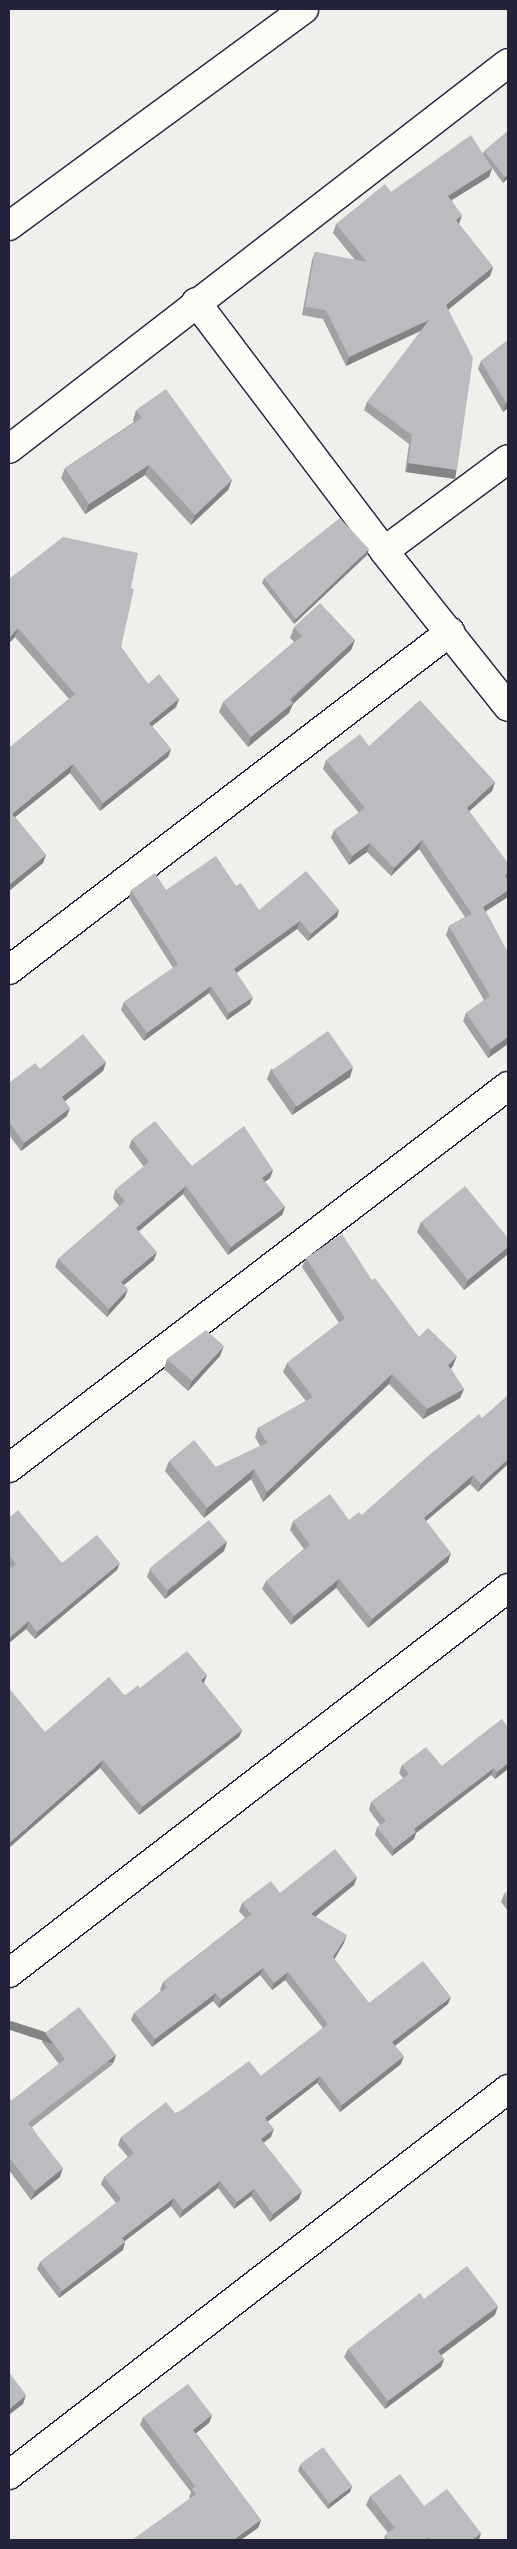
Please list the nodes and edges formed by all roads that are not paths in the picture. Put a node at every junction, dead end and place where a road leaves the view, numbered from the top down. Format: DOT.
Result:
graph roads {
  1 [pos="304,9"];
  2 [pos="508,63"];
  3 [pos="9,226"];
  4 [pos="196,302"];
  5 [pos="9,449"];
  6 [pos="508,459"];
  7 [pos="384,551"];
  8 [pos="450,632"];
  9 [pos="508,707"];
  10 [pos="9,970"];
  11 [pos="508,1086"];
  12 [pos="9,1468"];
  13 [pos="508,1588"];
  14 [pos="9,1972"];
  15 [pos="508,2089"];
  16 [pos="9,2475"];
  1 -- 3 [label="street"];
  2 -- 4 [label="street"];
  4 -- 5 [label="street"];
  4 -- 7 [label="street"];
  6 -- 7 [label="street"];
  7 -- 8 [label="street"];
  8 -- 9 [label="street"];
  8 -- 10 [label="street"];
  11 -- 12 [label="street"];
  13 -- 14 [label="street"];
  15 -- 16 [label="street"];
}
